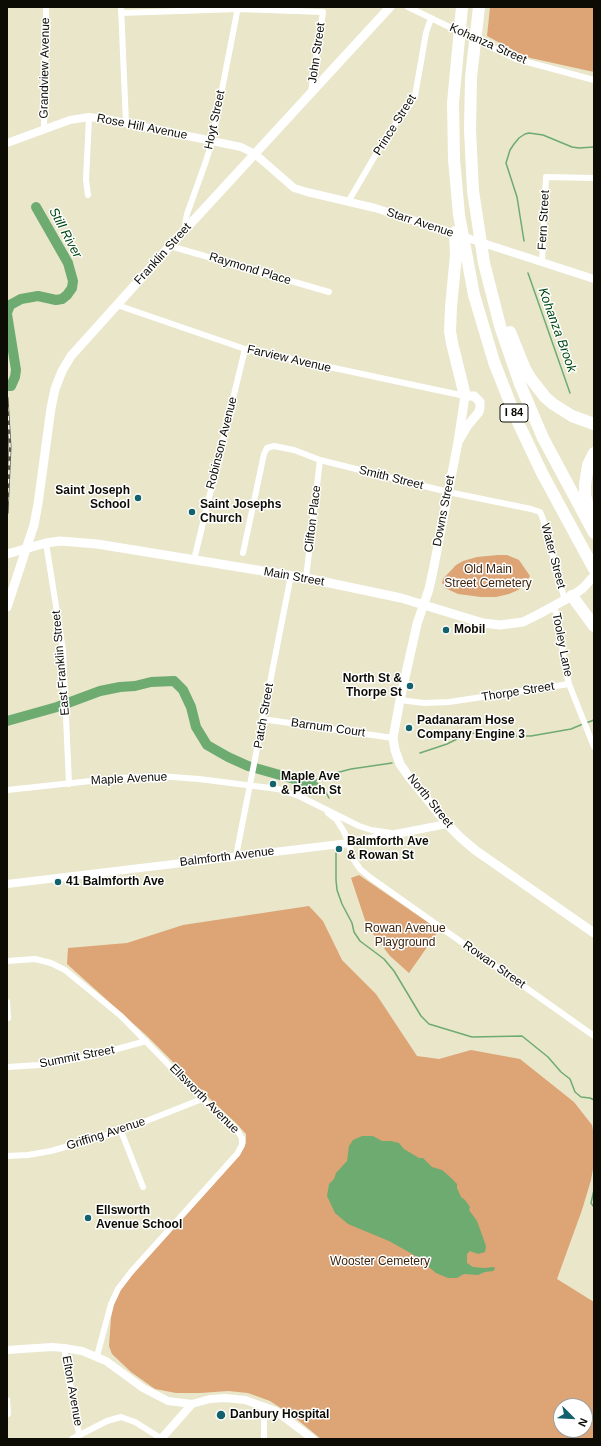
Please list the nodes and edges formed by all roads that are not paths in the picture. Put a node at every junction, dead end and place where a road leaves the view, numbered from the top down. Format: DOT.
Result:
graph roads {
  1 [pos="46,7"];
  2 [pos="390,7"];
  3 [pos="408,7"];
  4 [pos="479,7"];
  5 [pos="238,8"];
  6 [pos="293,9"];
  7 [pos="121,10"];
  8 [pos="461,12"];
  9 [pos="431,18"];
  10 [pos="594,80"];
  11 [pos="311,93"];
  12 [pos="89,117"];
  13 [pos="126,124"];
  14 [pos="44,129"];
  15 [pos="212,141"];
  16 [pos="7,144"];
  17 [pos="256,154"];
  18 [pos="594,178"];
  19 [pos="88,195"];
  20 [pos="348,202"];
  21 [pos="184,231"];
  22 [pos="170,246"];
  23 [pos="461,257"];
  24 [pos="542,262"];
  25 [pos="484,263"];
  26 [pos="594,279"];
  27 [pos="329,292"];
  28 [pos="117,304"];
  29 [pos="245,349"];
  30 [pos="465,396"];
  31 [pos="594,424"];
  32 [pos="458,442"];
  33 [pos="594,453"];
  34 [pos="320,460"];
  35 [pos="448,492"];
  36 [pos="540,512"];
  37 [pos="594,526"];
  38 [pos="594,533"];
  39 [pos="46,543"];
  40 [pos="26,548"];
  41 [pos="243,553"];
  42 [pos="7,554"];
  43 [pos="194,560"];
  44 [pos="594,569"];
  45 [pos="291,576"];
  46 [pos="594,576"];
  47 [pos="306,578"];
  48 [pos="568,598"];
  49 [pos="423,604"];
  50 [pos="554,606"];
  51 [pos="7,607"];
  52 [pos="594,626"];
  53 [pos="569,684"];
  54 [pos="400,700"];
  55 [pos="262,719"];
  56 [pos="393,738"];
  57 [pos="594,746"];
  58 [pos="69,784"];
  59 [pos="250,785"];
  60 [pos="7,790"];
  61 [pos="319,805"];
  62 [pos="447,824"];
  63 [pos="399,833"];
  64 [pos="349,843"];
  65 [pos="236,856"];
  66 [pos="7,884"];
  67 [pos="594,933"];
  68 [pos="7,961"];
  69 [pos="7,1002"];
  70 [pos="8,1018"];
  71 [pos="594,1036"];
  72 [pos="146,1041"];
  73 [pos="7,1067"];
  74 [pos="202,1099"];
  75 [pos="121,1131"];
  76 [pos="7,1156"];
  77 [pos="144,1187"];
  78 [pos="64,1348"];
  79 [pos="7,1350"];
  80 [pos="97,1356"];
  81 [pos="7,1400"];
  82 [pos="192,1404"];
  83 [pos="264,1406"];
  84 [pos="8,1414"];
  85 [pos="79,1435"];
  86 [pos="72,1439"];
  87 [pos="161,1439"];
  88 [pos="264,1439"];
  89 [pos="313,1439"];
  1 -- 14 [label="street, Grandview Avenue"];
  2 -- 11 [label="main road, Franklin Street"];
  3 -- 9 [label="street, Kohanza Street"];
  4 -- 25 [label="highway, I 84"];
  5 -- 6 [label="street"];
  5 -- 7 [label="street"];
  5 -- 15 [label="street, Hoyt Street"];
  6 -- 11 [label="street, John Street"];
  7 -- 13 [label="street"];
  8 -- 23 [label="highway"];
  9 -- 10 [label="street, Kohanza Street"];
  9 -- 20 [label="street, Prince Street"];
  11 -- 17 [label="main road, Franklin Street"];
  12 -- 13 [label="street, Rose Hill Avenue"];
  12 -- 14 [label="street, Rose Hill Avenue"];
  12 -- 19 [label="street"];
  13 -- 15 [label="street, Rose Hill Avenue"];
  14 -- 16 [label="street, Rose Hill Avenue"];
  15 -- 17 [label="street, Rose Hill Avenue"];
  15 -- 21 [label="street, Hoyt Street"];
  17 -- 20 [label="street, Starr Avenue"];
  17 -- 21 [label="main road, Franklin Street"];
  18 -- 24 [label="street, Fern Street"];
  20 -- 24 [label="street, Starr Avenue"];
  21 -- 22 [label="main road, Franklin Street"];
  22 -- 27 [label="street, Raymond Place"];
  22 -- 28 [label="main road, Franklin Street"];
  23 -- 30 [label="highway"];
  23 -- 44 [label="highway, I 84"];
  24 -- 26 [label="street, Starr Avenue"];
  25 -- 31 [label="highway"];
  25 -- 38 [label="highway, I 84"];
  28 -- 29 [label="street, Farview Avenue"];
  28 -- 40 [label="main road, Franklin Street"];
  29 -- 30 [label="street, Farview Avenue"];
  29 -- 43 [label="street, Robinson Avenue"];
  30 -- 32 [label="main road, Downs Street"];
  30 -- 32 [label="main road, Downs Street"];
  32 -- 35 [label="main road, Downs Street"];
  33 -- 37 [label="highway"];
  34 -- 35 [label="street, Smith Street"];
  34 -- 41 [label="street, Smith Street"];
  34 -- 47 [label="street, Clifton Place"];
  35 -- 36 [label="street, Smith Street"];
  35 -- 49 [label="main road, Downs Street"];
  36 -- 48 [label="street, Water Street"];
  39 -- 40 [label="main road, Main Street"];
  39 -- 43 [label="main road, Main Street"];
  39 -- 58 [label="street, East Franklin Street"];
  40 -- 42 [label="main road, Main Street"];
  40 -- 51 [label="main road, Franklin Street"];
  43 -- 45 [label="main road, Main Street"];
  45 -- 47 [label="main road, Main Street"];
  45 -- 55 [label="street, Patch Street"];
  46 -- 48 [label="main road, Main Street"];
  47 -- 49 [label="main road, Main Street"];
  48 -- 50 [label="main road, Main Street"];
  48 -- 52 [label="highway"];
  49 -- 50 [label="main road, Main Street"];
  49 -- 54 [label="main road, North Street"];
  50 -- 53 [label="street, Tooley Lane"];
  53 -- 54 [label="street, Thorpe Street"];
  53 -- 57 [label="street, Thorpe Street"];
  54 -- 56 [label="main road, North Street"];
  55 -- 56 [label="street, Barnum Court"];
  55 -- 59 [label="street, Patch Street"];
  56 -- 62 [label="main road, North Street"];
  58 -- 59 [label="street, Maple Avenue"];
  58 -- 60 [label="street, Maple Avenue"];
  59 -- 61 [label="street, Rowan Street"];
  59 -- 65 [label="street, Patch Street"];
  61 -- 63 [label="street, Rowan Street"];
  61 -- 64 [label="street, Rowan Street"];
  62 -- 63 [label="street, Balmforth Avenue"];
  62 -- 67 [label="main road, North Street"];
  63 -- 64 [label="street, Balmforth Avenue"];
  64 -- 65 [label="street, Balmforth Avenue"];
  64 -- 71 [label="street, Rowan Street"];
  65 -- 66 [label="street, Balmforth Avenue"];
  68 -- 72 [label="street, Ellsworth Avenue"];
  69 -- 70 [label="street"];
  72 -- 73 [label="street, Summit Street"];
  72 -- 74 [label="street, Ellsworth Avenue"];
  74 -- 75 [label="street, Griffing Avenue"];
  74 -- 80 [label="street, Ellsworth Avenue"];
  75 -- 76 [label="street, Griffing Avenue"];
  75 -- 77 [label="street"];
  78 -- 79 [label="street"];
  78 -- 80 [label="street"];
  78 -- 85 [label="street, Elton Avenue"];
  80 -- 82 [label="street"];
  81 -- 84 [label="street"];
  82 -- 83 [label="street"];
  82 -- 87 [label="street"];
  83 -- 88 [label="street"];
  83 -- 89 [label="street"];
  85 -- 86 [label="street"];
  85 -- 87 [label="street"];
}
